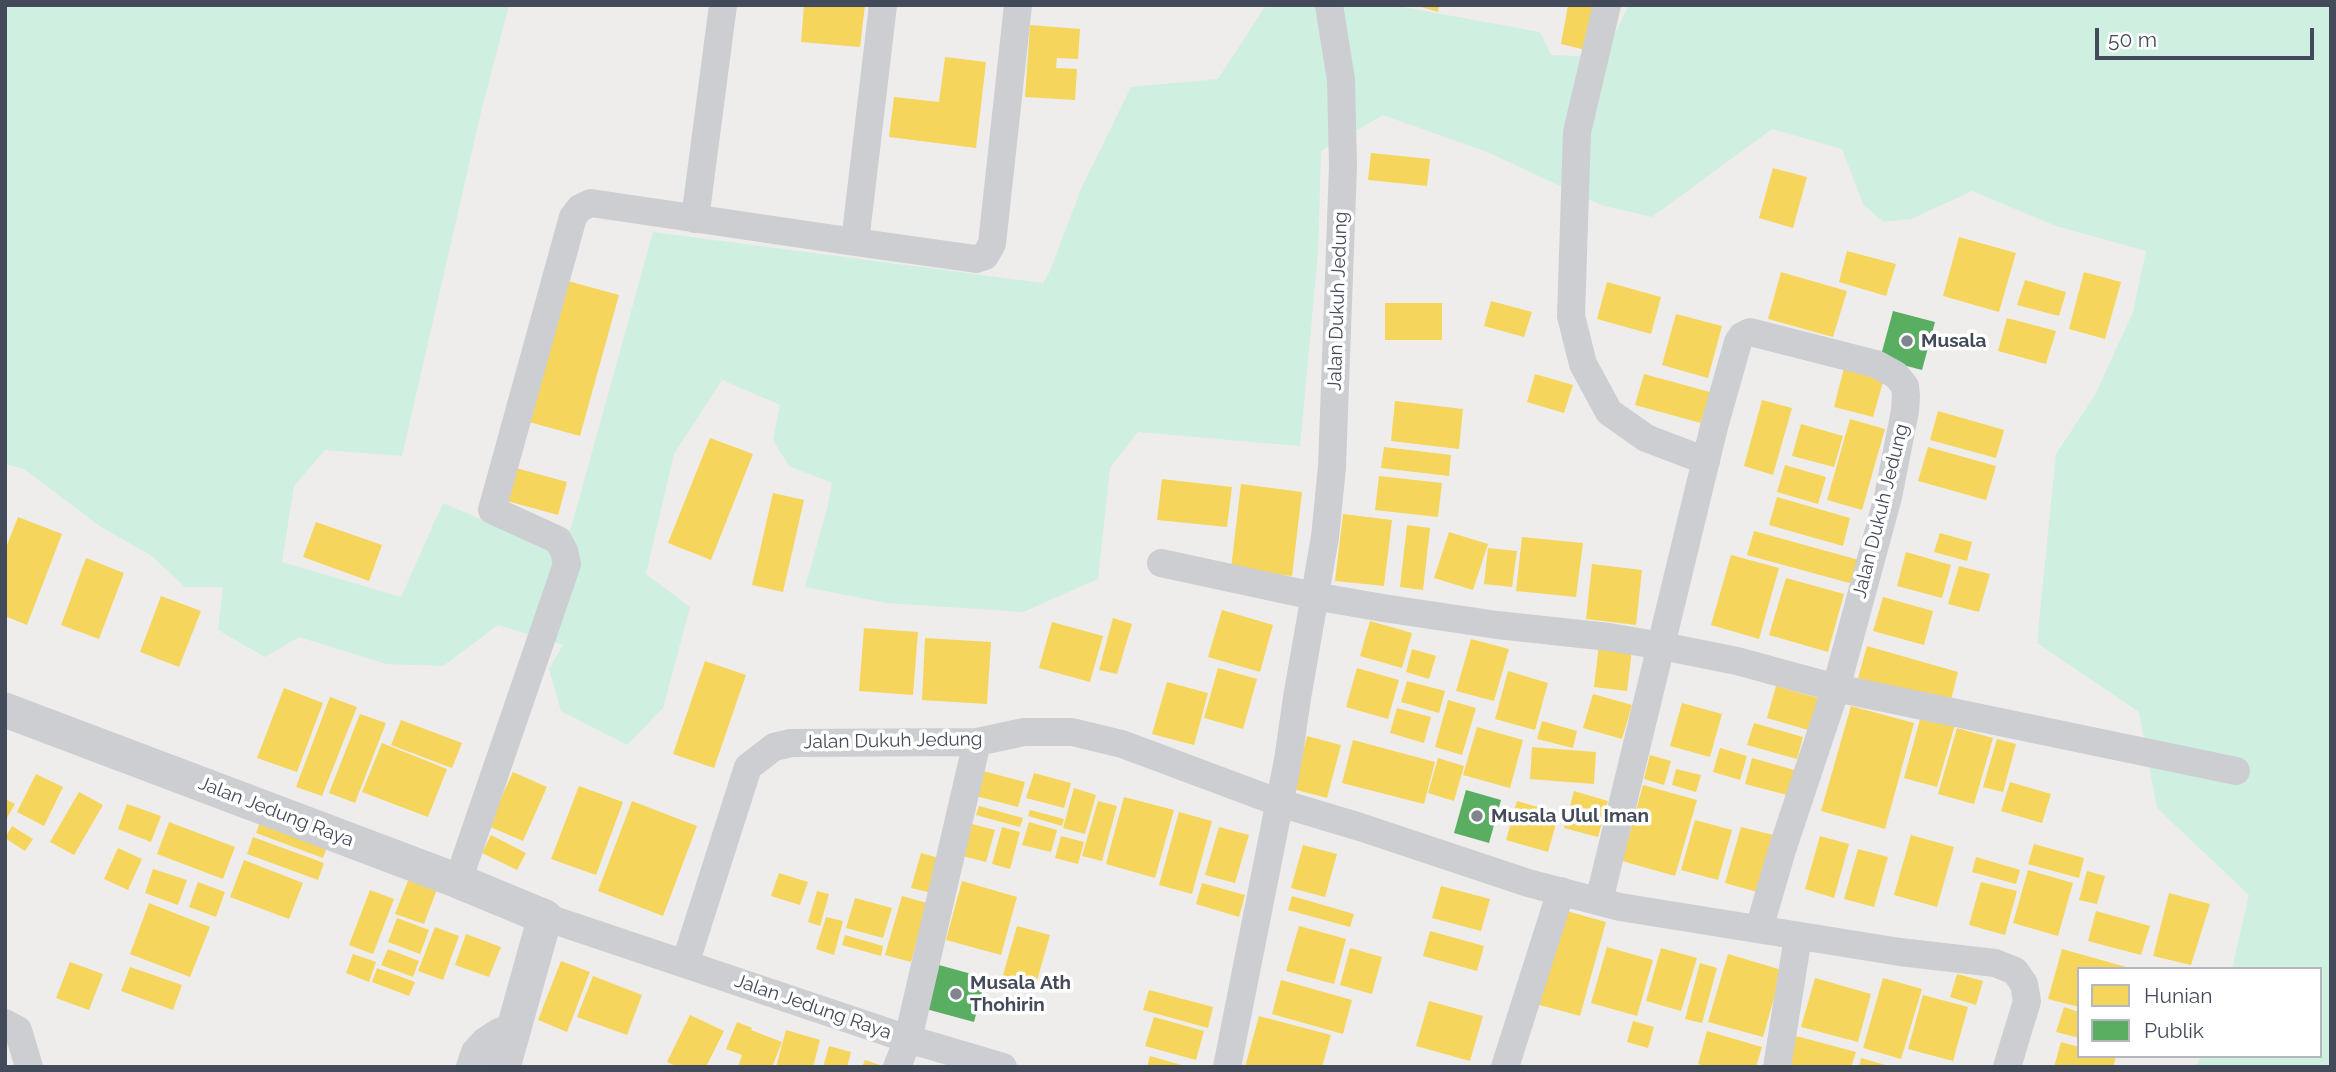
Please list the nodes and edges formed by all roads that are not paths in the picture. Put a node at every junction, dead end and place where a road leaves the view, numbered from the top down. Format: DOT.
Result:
graph roads {
  1 [pos="723,5"];
  2 [pos="883,5"];
  3 [pos="1018,5"];
  4 [pos="1329,5"];
  5 [pos="1607,5"];
  6 [pos="695,219"];
  7 [pos="855,242"];
  8 [pos="1706,461"];
  9 [pos="1161,563"];
  10 [pos="1314,596"];
  11 [pos="1662,646"];
  12 [pos="1836,688"];
  13 [pos="5,710"];
  14 [pos="977,742"];
  15 [pos="2236,771"];
  16 [pos="1280,803"];
  17 [pos="458,881"];
  18 [pos="1560,891"];
  19 [pos="1599,901"];
  20 [pos="545,917"];
  21 [pos="1759,929"];
  22 [pos="1798,937"];
  23 [pos="685,964"];
  24 [pos="5,1023"];
  25 [pos="514,1027"];
  26 [pos="908,1039"];
  27 [pos="29,1067"];
  28 [pos="470,1067"];
  29 [pos="503,1067"];
  30 [pos="897,1067"];
  31 [pos="1003,1067"];
  32 [pos="1227,1067"];
  33 [pos="1505,1067"];
  34 [pos="1777,1067"];
  35 [pos="2007,1067"];
  1 -- 6 [label="street"];
  2 -- 7 [label="street"];
  3 -- 7 [label="street"];
  4 -- 10 [label="street, Jalan Dukuh Jedung"];
  5 -- 8 [label="street"];
  6 -- 7 [label="street"];
  6 -- 17 [label="street"];
  8 -- 11 [label="street, Jalan Dukuh Jedung"];
  8 -- 12 [label="street, Jalan Dukuh Jedung"];
  9 -- 10 [label="street"];
  10 -- 11 [label="street"];
  10 -- 16 [label="street, Jalan Dukuh Jedung"];
  11 -- 12 [label="street"];
  11 -- 19 [label="street, Jalan Dukuh Jedung"];
  12 -- 15 [label="street"];
  12 -- 21 [label="street, Jalan Dukuh Jedung"];
  13 -- 17 [label="street, Jalan Jedung Raya"];
  14 -- 16 [label="street, Jalan Dukuh Jedung"];
  14 -- 23 [label="street, Jalan Dukuh Jedung"];
  14 -- 26 [label="street"];
  16 -- 18 [label="street, Jalan Dukuh Jedung"];
  16 -- 32 [label="street, Jalan Dukuh Jedung"];
  17 -- 20 [label="street, Jalan Jedung Raya"];
  18 -- 19 [label="street, Jalan Dukuh Jedung"];
  18 -- 33 [label="street"];
  19 -- 21 [label="street, Jalan Dukuh Jedung"];
  20 -- 23 [label="street, Jalan Jedung Raya"];
  20 -- 25 [label="street"];
  21 -- 22 [label="street, Jalan Dukuh Jedung"];
  22 -- 34 [label="street"];
  22 -- 35 [label="street, Jalan Dukuh Jedung"];
  23 -- 26 [label="street, Jalan Jedung Raya"];
  24 -- 27 [label="street"];
  25 -- 28 [label="street"];
  25 -- 29 [label="street"];
  26 -- 30 [label="street"];
  26 -- 31 [label="street, Jalan Jedung Raya"];
}
